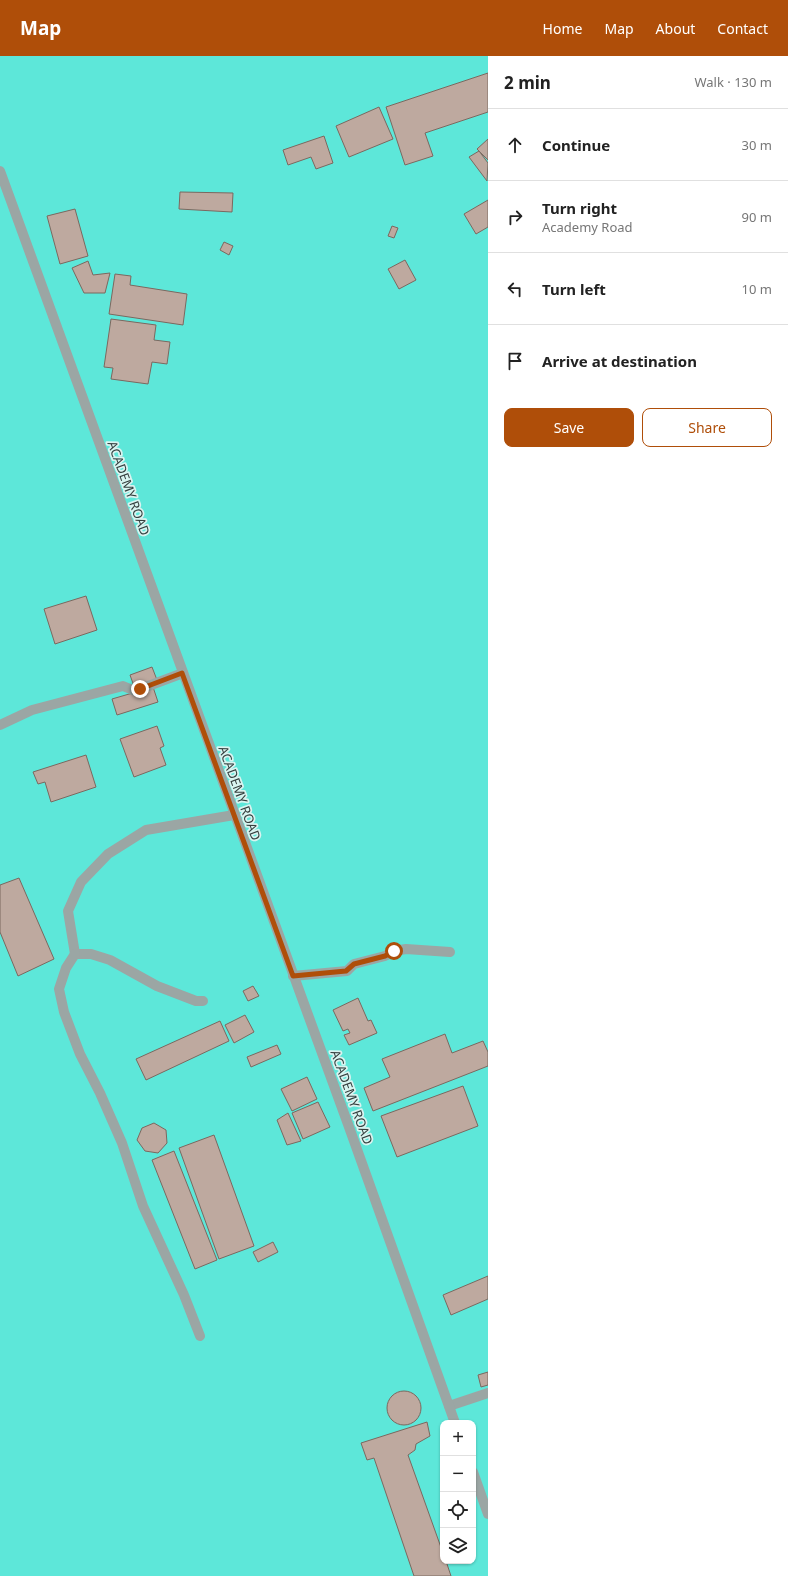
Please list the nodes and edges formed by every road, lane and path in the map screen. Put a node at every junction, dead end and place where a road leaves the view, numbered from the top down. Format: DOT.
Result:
graph roads {
  1 [pos="0,171"];
  2 [pos="182,673"];
  3 [pos="0,725"];
  4 [pos="234,815"];
  5 [pos="450,952"];
  6 [pos="75,954"];
  7 [pos="293,976"];
  8 [pos="203,1002"];
  9 [pos="200,1336"];
  10 [pos="488,1393"];
  11 [pos="449,1406"];
  12 [pos="454,1420"];
  13 [pos="476,1480"];
  14 [pos="488,1514"];
  1 -- 2 [label="street, ACADEMY ROAD"];
  2 -- 3 [label="street"];
  2 -- 4 [label="street, ACADEMY ROAD"];
  4 -- 6 [label="street"];
  4 -- 7 [label="street, ACADEMY ROAD"];
  5 -- 7 [label="street"];
  6 -- 8 [label="street"];
  6 -- 9 [label="street"];
  7 -- 11 [label="street, ACADEMY ROAD"];
  10 -- 11 [label="street"];
  11 -- 12 [label="street, ACADEMY ROAD"];
  13 -- 14 [label="street"];
}
